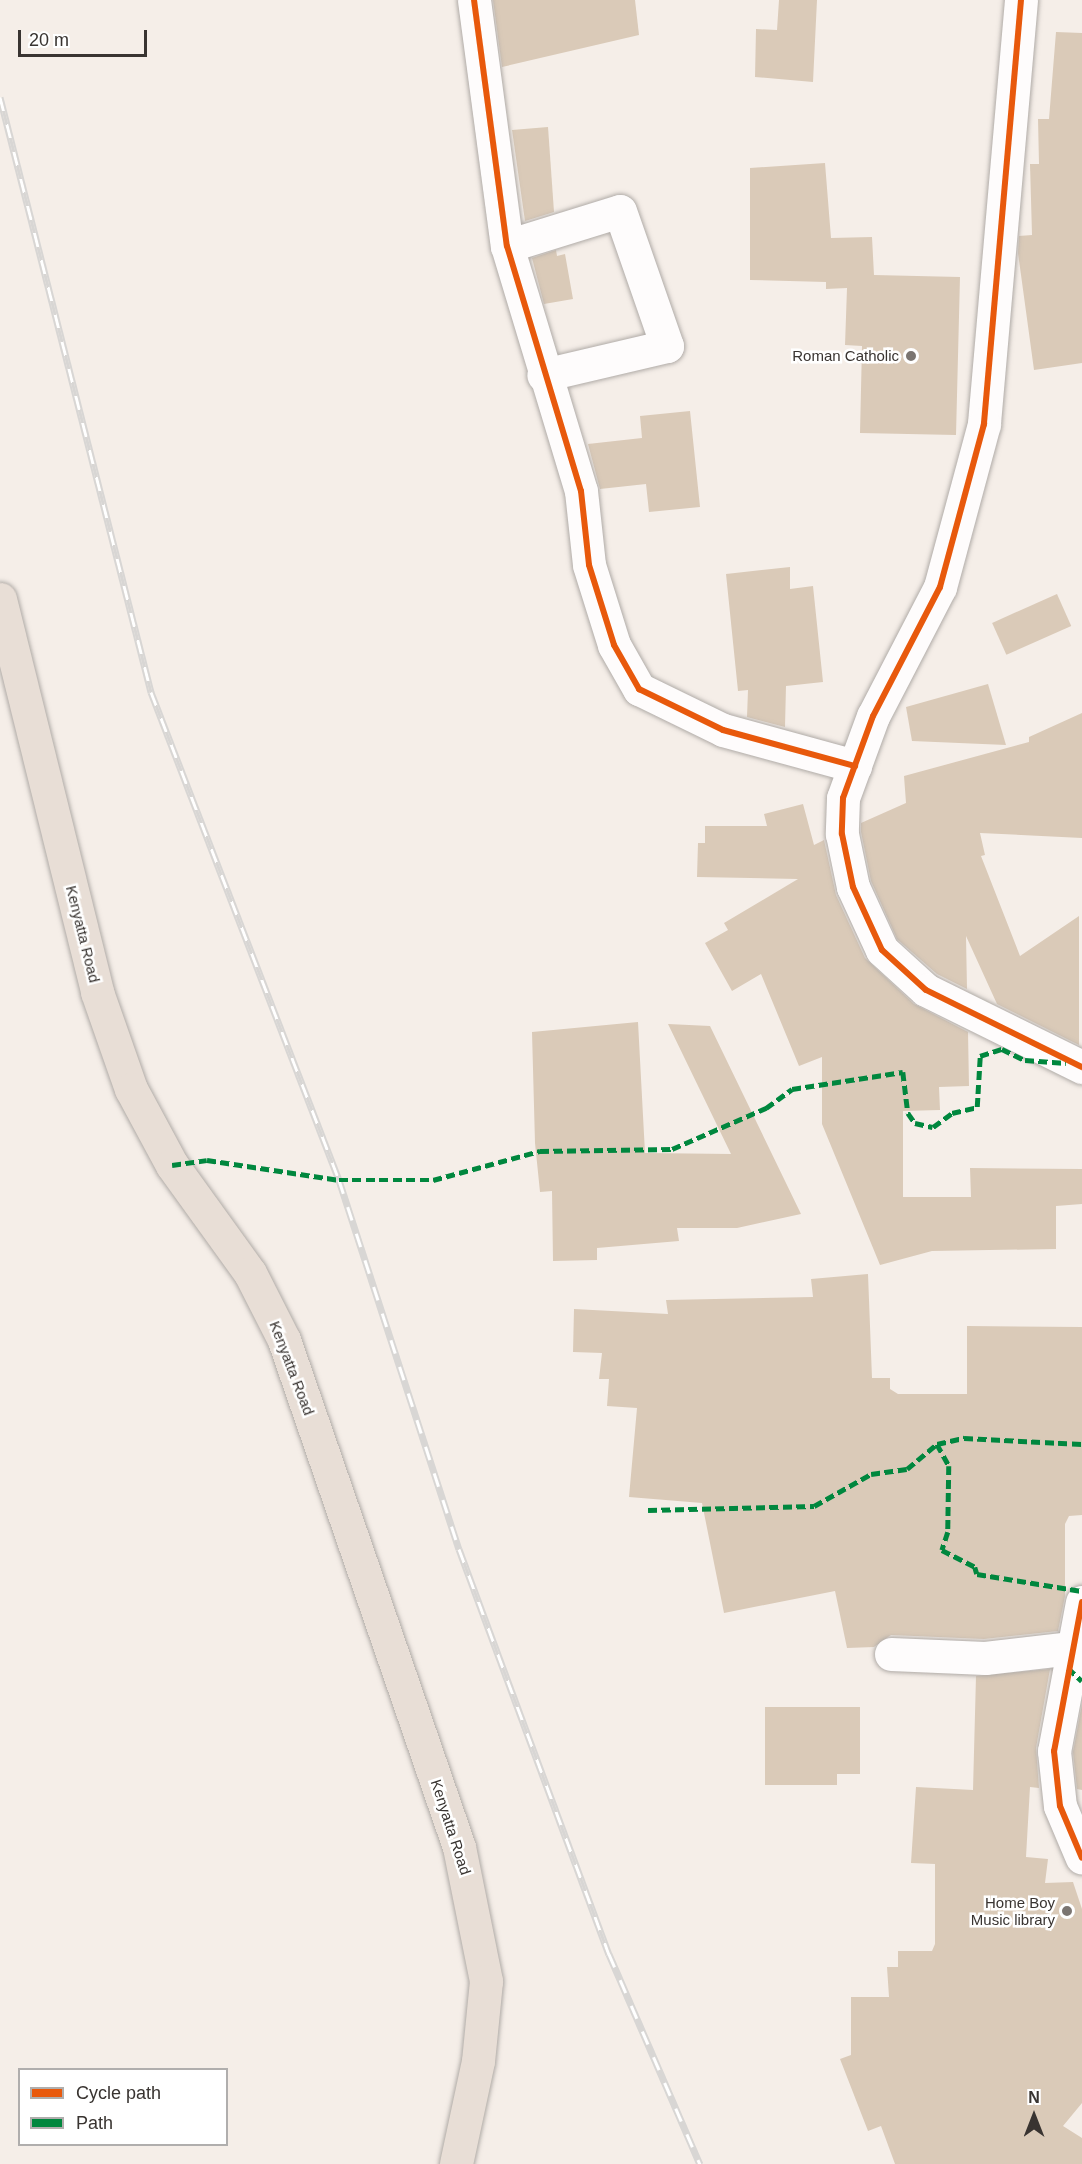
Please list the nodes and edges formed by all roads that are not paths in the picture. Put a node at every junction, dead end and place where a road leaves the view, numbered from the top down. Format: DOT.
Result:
graph roads {
  1 [pos="474,0"];
  2 [pos="1021,0"];
  3 [pos="507,246"];
  4 [pos="543,375"];
  5 [pos="0,599"];
  6 [pos="855,766"];
  7 [pos="1082,1067"];
  8 [pos="1082,1602"];
  9 [pos="1071,1648"];
  10 [pos="891,1654"];
  11 [pos="1082,1858"];
  12 [pos="456,2164"];
  1 -- 3 [label="street"];
  2 -- 6 [label="street"];
  3 -- 4 [label="street"];
  3 -- 4 [label="street"];
  4 -- 6 [label="street"];
  5 -- 12 [label="highway, Kenyatta Road"];
  6 -- 7 [label="street"];
  8 -- 9 [label="street"];
  9 -- 10 [label="street"];
  9 -- 11 [label="street"];
}
